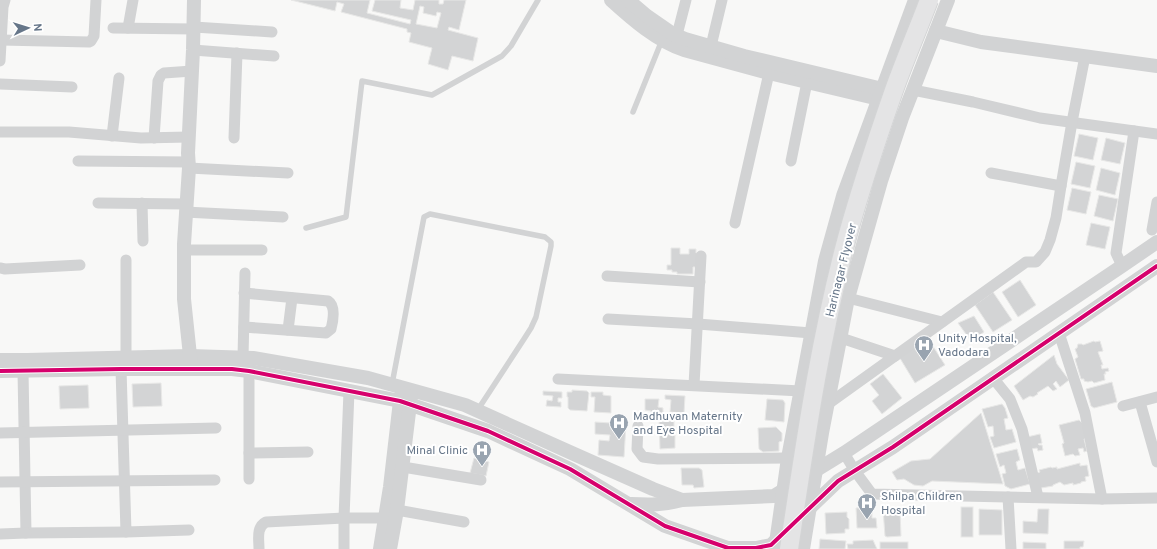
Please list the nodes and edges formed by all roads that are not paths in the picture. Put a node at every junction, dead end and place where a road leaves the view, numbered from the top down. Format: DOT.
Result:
graph roads {
  1 [pos="5,0"];
  2 [pos="96,0"];
  3 [pos="133,0"];
  4 [pos="194,0"];
  5 [pos="538,0"];
  6 [pos="612,0"];
  7 [pos="628,0"];
  8 [pos="686,0"];
  9 [pos="722,0"];
  10 [pos="915,0"];
  11 [pos="929,0"];
  12 [pos="948,0"];
  13 [pos="113,28"];
  14 [pos="128,28"];
  15 [pos="194,28"];
  16 [pos="936,31"];
  17 [pos="272,32"];
  18 [pos="677,36"];
  19 [pos="662,39"];
  20 [pos="1,40"];
  21 [pos="712,46"];
  22 [pos="193,50"];
  23 [pos="237,53"];
  24 [pos="274,56"];
  25 [pos="1085,56"];
  26 [pos="0,61"];
  27 [pos="1157,66"];
  28 [pos="192,71"];
  29 [pos="769,73"];
  30 [pos="119,78"];
  31 [pos="807,82"];
  32 [pos="0,84"];
  33 [pos="72,87"];
  34 [pos="881,94"];
  35 [pos="910,98"];
  36 [pos="633,112"];
  37 [pos="1072,122"];
  38 [pos="1134,131"];
  39 [pos="0,132"];
  40 [pos="1157,134"];
  41 [pos="112,136"];
  42 [pos="189,137"];
  43 [pos="154,138"];
  44 [pos="234,138"];
  45 [pos="791,161"];
  46 [pos="78,162"];
  47 [pos="189,165"];
  48 [pos="288,173"];
  49 [pos="992,173"];
  50 [pos="1061,186"];
  51 [pos="1157,202"];
  52 [pos="98,203"];
  53 [pos="142,203"];
  54 [pos="186,208"];
  55 [pos="283,217"];
  56 [pos="735,223"];
  57 [pos="306,228"];
  58 [pos="1153,240"];
  59 [pos="144,241"];
  60 [pos="184,250"];
  61 [pos="262,250"];
  62 [pos="701,256"];
  63 [pos="1157,259"];
  64 [pos="126,260"];
  65 [pos="80,265"];
  66 [pos="1122,266"];
  67 [pos="1157,266"];
  68 [pos="0,268"];
  69 [pos="245,273"];
  70 [pos="606,276"];
  71 [pos="700,282"];
  72 [pos="244,293"];
  73 [pos="292,298"];
  74 [pos="848,298"];
  75 [pos="608,319"];
  76 [pos="942,322"];
  77 [pos="698,324"];
  78 [pos="244,327"];
  79 [pos="288,330"];
  80 [pos="811,333"];
  81 [pos="1059,333"];
  82 [pos="841,338"];
  83 [pos="895,356"];
  84 [pos="243,357"];
  85 [pos="0,360"];
  86 [pos="190,362"];
  87 [pos="124,363"];
  88 [pos="0,371"];
  89 [pos="23,371"];
  90 [pos="249,371"];
  91 [pos="993,378"];
  92 [pos="558,380"];
  93 [pos="694,385"];
  94 [pos="402,387"];
  95 [pos="349,391"];
  96 [pos="801,391"];
  97 [pos="1157,397"];
  98 [pos="1140,402"];
  99 [pos="405,403"];
  100 [pos="828,404"];
  101 [pos="1123,406"];
  102 [pos="477,410"];
  103 [pos="638,426"];
  104 [pos="216,428"];
  105 [pos="123,430"];
  106 [pos="24,432"];
  107 [pos="0,433"];
  108 [pos="308,452"];
  109 [pos="249,453"];
  110 [pos="844,453"];
  111 [pos="574,454"];
  112 [pos="788,458"];
  113 [pos="1157,462"];
  114 [pos="403,467"];
  115 [pos="567,468"];
  116 [pos="816,470"];
  117 [pos="855,471"];
  118 [pos="249,479"];
  119 [pos="215,480"];
  120 [pos="481,480"];
  121 [pos="125,481"];
  122 [pos="0,482"];
  123 [pos="25,482"];
  124 [pos="784,489"];
  125 [pos="1008,497"];
  126 [pos="1038,497"];
  127 [pos="1157,498"];
  128 [pos="1102,499"];
  129 [pos="682,500"];
  130 [pos="628,504"];
  131 [pos="810,508"];
  132 [pos="391,514"];
  133 [pos="344,518"];
  134 [pos="464,522"];
  135 [pos="189,530"];
  136 [pos="126,532"];
  137 [pos="26,533"];
  138 [pos="0,534"];
  139 [pos="780,546"];
  140 [pos="717,547"];
  141 [pos="259,549"];
  142 [pos="344,549"];
  143 [pos="380,549"];
  144 [pos="390,549"];
  145 [pos="804,549"];
  146 [pos="1011,549"];
  1 -- 20 [label="street"];
  2 -- 20 [label="street"];
  3 -- 14 [label="street"];
  4 -- 15 [label="street"];
  5 -- 57 [label="lane"];
  6 -- 19 [label="street"];
  7 -- 18 [label="street"];
  8 -- 18 [label="street"];
  9 -- 21 [label="street"];
  10 -- 34 [label="street"];
  11 -- 139 [label="main road, Harinagar Flyover, bridge"];
  12 -- 16 [label="street"];
  13 -- 14 [label="street"];
  14 -- 15 [label="street"];
  15 -- 17 [label="street"];
  15 -- 22 [label="street"];
  16 -- 25 [label="street"];
  16 -- 35 [label="street"];
  18 -- 21 [label="street"];
  19 -- 29 [label="street"];
  19 -- 36 [label="lane"];
  20 -- 26 [label="street"];
  21 -- 34 [label="street"];
  22 -- 23 [label="street"];
  22 -- 28 [label="street"];
  23 -- 24 [label="street"];
  23 -- 44 [label="street"];
  25 -- 27 [label="street"];
  25 -- 37 [label="street"];
  28 -- 42 [label="street"];
  28 -- 43 [label="street"];
  29 -- 31 [label="street"];
  29 -- 56 [label="street"];
  30 -- 41 [label="street"];
  31 -- 34 [label="street"];
  31 -- 45 [label="street"];
  32 -- 33 [label="street"];
  34 -- 35 [label="street"];
  34 -- 80 [label="street"];
  35 -- 37 [label="street"];
  35 -- 74 [label="street"];
  37 -- 38 [label="street"];
  37 -- 50 [label="street"];
  38 -- 40 [label="street"];
  38 -- 66 [label="street"];
  39 -- 41 [label="street"];
  41 -- 43 [label="street"];
  42 -- 43 [label="street"];
  42 -- 47 [label="street"];
  46 -- 47 [label="street"];
  47 -- 48 [label="street"];
  47 -- 54 [label="street"];
  49 -- 50 [label="street"];
  50 -- 76 [label="street"];
  51 -- 58 [label="street"];
  52 -- 53 [label="street"];
  53 -- 54 [label="street"];
  53 -- 59 [label="street"];
  54 -- 55 [label="street"];
  54 -- 60 [label="street"];
  58 -- 63 [label="street"];
  58 -- 66 [label="street"];
  60 -- 61 [label="street"];
  60 -- 86 [label="street"];
  62 -- 71 [label="street"];
  64 -- 87 [label="street"];
  65 -- 68 [label="street"];
  66 -- 110 [label="street"];
  67 -- 81 [label="street"];
  69 -- 72 [label="street"];
  70 -- 71 [label="street"];
  71 -- 77 [label="street"];
  72 -- 73 [label="street"];
  72 -- 78 [label="street"];
  73 -- 79 [label="street"];
  73 -- 79 [label="street"];
  74 -- 76 [label="street"];
  74 -- 82 [label="street"];
  75 -- 77 [label="street"];
  76 -- 83 [label="street"];
  77 -- 80 [label="street"];
  77 -- 93 [label="street"];
  78 -- 79 [label="street"];
  78 -- 84 [label="street"];
  80 -- 96 [label="street"];
  81 -- 91 [label="street"];
  81 -- 128 [label="street"];
  82 -- 83 [label="street"];
  82 -- 100 [label="street"];
  83 -- 100 [label="street"];
  84 -- 86 [label="street"];
  84 -- 94 [label="street"];
  85 -- 87 [label="street"];
  86 -- 87 [label="street"];
  86 -- 90 [label="street"];
  87 -- 89 [label="street"];
  87 -- 105 [label="street"];
  88 -- 89 [label="street"];
  89 -- 106 [label="street"];
  90 -- 95 [label="street"];
  90 -- 109 [label="street"];
  91 -- 117 [label="street"];
  91 -- 126 [label="street"];
  92 -- 93 [label="street"];
  93 -- 96 [label="street"];
  94 -- 99 [label="street"];
  94 -- 102 [label="street"];
  94 -- 102 [label="lane"];
  95 -- 99 [label="street"];
  95 -- 133 [label="street"];
  96 -- 112 [label="street"];
  97 -- 98 [label="street"];
  98 -- 101 [label="street"];
  98 -- 113 [label="street"];
  99 -- 114 [label="street"];
  99 -- 115 [label="street"];
  99 -- 132 [label="street"];
  100 -- 116 [label="street"];
  102 -- 111 [label="street"];
  103 -- 112 [label="street"];
  104 -- 105 [label="street"];
  105 -- 106 [label="street"];
  105 -- 121 [label="street"];
  106 -- 107 [label="street"];
  106 -- 123 [label="street"];
  108 -- 109 [label="street"];
  109 -- 118 [label="street"];
  110 -- 116 [label="street"];
  110 -- 117 [label="street"];
  111 -- 115 [label="street"];
  111 -- 129 [label="street"];
  112 -- 124 [label="street"];
  114 -- 120 [label="street"];
  114 -- 132 [label="street"];
  115 -- 130 [label="street"];
  116 -- 124 [label="street"];
  116 -- 131 [label="street"];
  117 -- 125 [label="street"];
  117 -- 131 [label="street"];
  119 -- 121 [label="street"];
  121 -- 123 [label="street"];
  121 -- 136 [label="street"];
  122 -- 123 [label="street"];
  123 -- 137 [label="street"];
  124 -- 129 [label="street"];
  124 -- 139 [label="street"];
  125 -- 126 [label="street"];
  125 -- 146 [label="street"];
  126 -- 128 [label="street"];
  127 -- 128 [label="street"];
  129 -- 130 [label="street"];
  130 -- 140 [label="street"];
  131 -- 139 [label="street"];
  131 -- 145 [label="street"];
  132 -- 133 [label="street"];
  132 -- 134 [label="street"];
  132 -- 143 [label="street"];
  132 -- 144 [label="street"];
  133 -- 141 [label="street"];
  133 -- 142 [label="street"];
  135 -- 136 [label="street"];
  136 -- 137 [label="street"];
  137 -- 138 [label="street"];
  139 -- 140 [label="street"];
}
